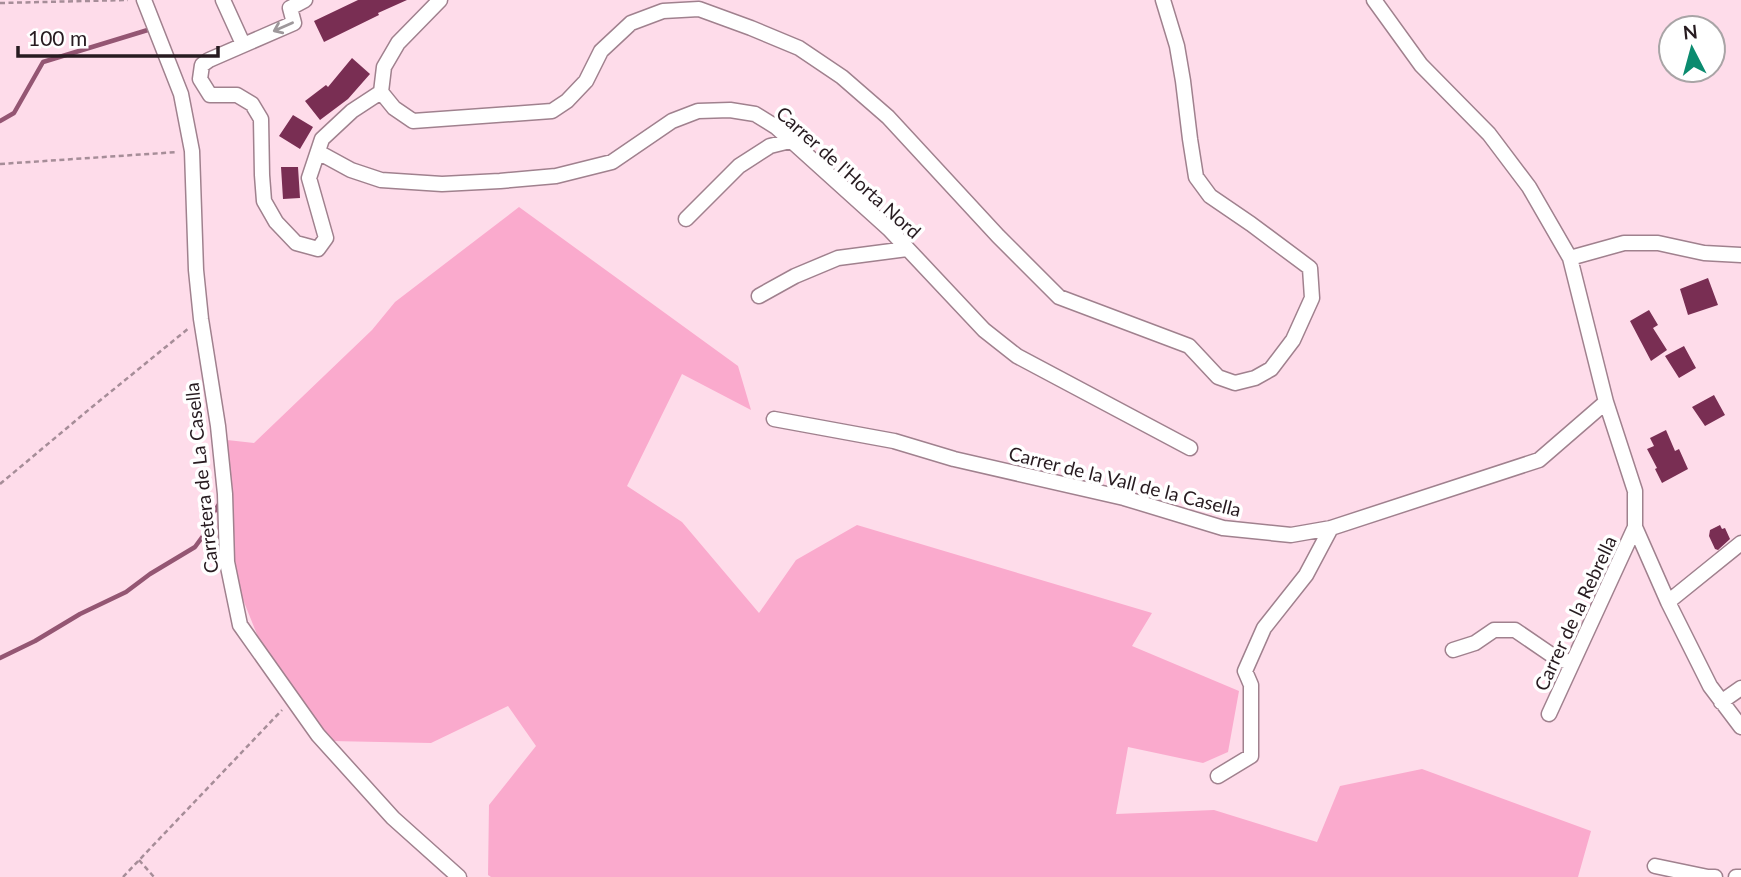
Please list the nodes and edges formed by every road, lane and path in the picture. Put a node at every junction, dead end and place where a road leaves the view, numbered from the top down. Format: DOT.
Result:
graph roads {
  1 [pos="128,0"];
  2 [pos="223,0"];
  3 [pos="305,0"];
  4 [pos="440,0"];
  5 [pos="1163,0"];
  6 [pos="1374,0"];
  7 [pos="146,1"];
  8 [pos="0,3"];
  9 [pos="243,44"];
  10 [pos="381,92"];
  11 [pos="790,141"];
  12 [pos="191,151"];
  13 [pos="318,152"];
  14 [pos="0,163"];
  15 [pos="686,219"];
  16 [pos="907,249"];
  17 [pos="1740,256"];
  18 [pos="1570,258"];
  19 [pos="759,296"];
  20 [pos="201,319"];
  21 [pos="1606,402"];
  22 [pos="774,419"];
  23 [pos="1189,448"];
  24 [pos="0,484"];
  25 [pos="1635,527"];
  26 [pos="1331,528"];
  27 [pos="1741,543"];
  28 [pos="1668,602"];
  29 [pos="1453,650"];
  30 [pos="1572,663"];
  31 [pos="1741,688"];
  32 [pos="292,700"];
  33 [pos="1721,702"];
  34 [pos="1549,714"];
  35 [pos="1741,727"];
  36 [pos="1218,776"];
  37 [pos="139,860"];
  38 [pos="1655,866"];
  39 [pos="122,877"];
  40 [pos="154,877"];
  41 [pos="458,877"];
  42 [pos="1715,877"];
  1 -- 8 [label="path"];
  2 -- 9 [label="street"];
  3 -- 9 [label="street, one-way"];
  4 -- 10 [label="street"];
  5 -- 10 [label="street"];
  6 -- 18 [label="street"];
  7 -- 12 [label="street, Carretera de La Casella"];
  9 -- 13 [label="street"];
  10 -- 13 [label="street"];
  11 -- 13 [label="street, Carrer de l'Horta Nord"];
  11 -- 15 [label="street"];
  11 -- 16 [label="street, Carrer de l'Horta Nord"];
  12 -- 14 [label="path"];
  12 -- 20 [label="street, Carretera de La Casella"];
  16 -- 19 [label="street"];
  16 -- 23 [label="street, Carrer de l'Horta Nord"];
  17 -- 18 [label="street"];
  18 -- 21 [label="street"];
  20 -- 24 [label="path"];
  20 -- 32 [label="street, Carretera de La Casella"];
  21 -- 25 [label="street"];
  21 -- 26 [label="street, Carrer de la Vall de la Casella"];
  22 -- 26 [label="street, Carrer de la Vall de la Casella"];
  25 -- 28 [label="street"];
  25 -- 30 [label="street, Carrer de la Rebrella"];
  26 -- 36 [label="street"];
  27 -- 28 [label="street"];
  28 -- 33 [label="street"];
  29 -- 30 [label="street"];
  30 -- 34 [label="street, Carrer de la Rebrella"];
  31 -- 33 [label="street"];
  32 -- 37 [label="path"];
  32 -- 41 [label="street, Carretera de La Casella"];
  33 -- 35 [label="street"];
  37 -- 39 [label="path"];
  37 -- 40 [label="path"];
  38 -- 42 [label="street"];
}
